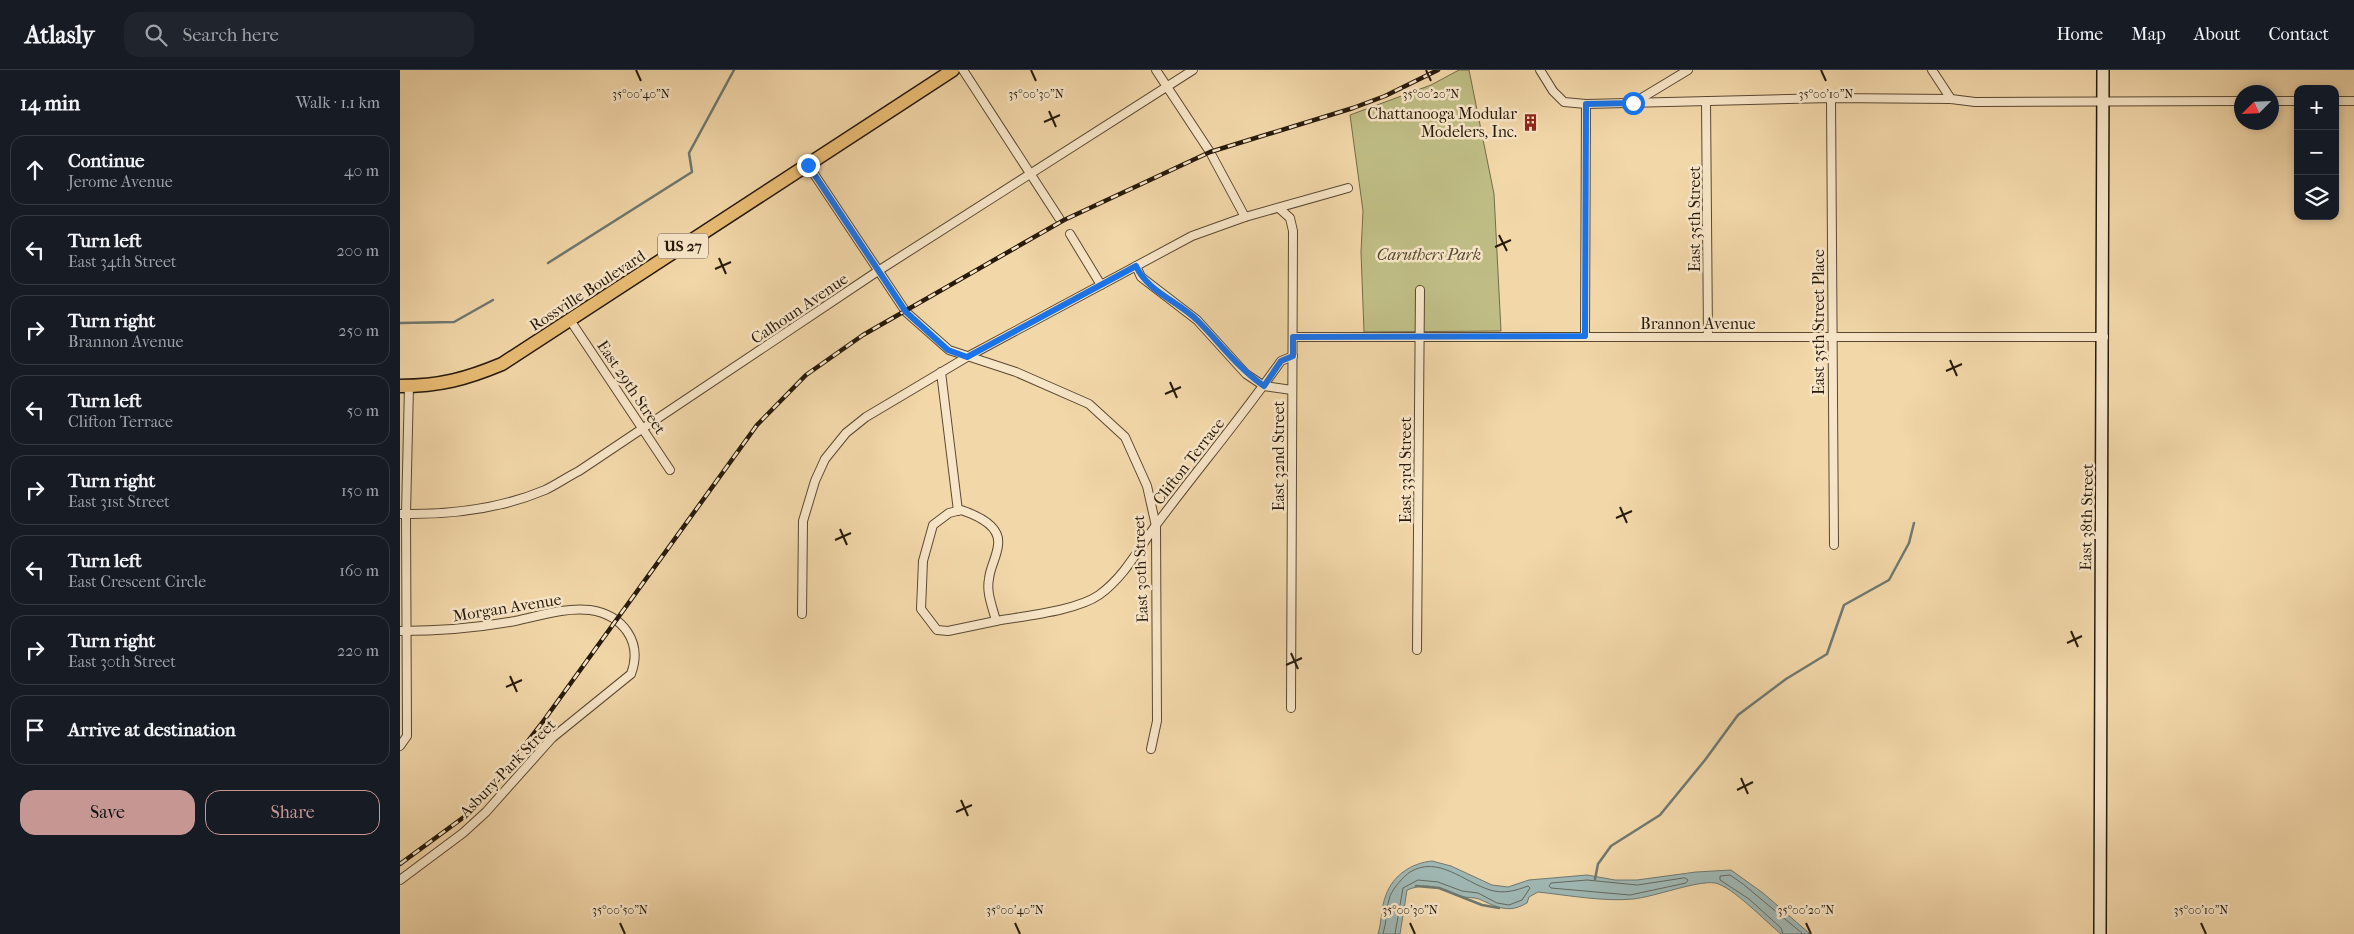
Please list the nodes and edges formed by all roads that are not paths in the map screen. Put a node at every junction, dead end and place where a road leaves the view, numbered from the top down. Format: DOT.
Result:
graph roads {
  1 [pos="953,70"];
  2 [pos="963,70"];
  3 [pos="1156,70"];
  4 [pos="1193,70"];
  5 [pos="1540,70"];
  6 [pos="1688,70"];
  7 [pos="1932,70"];
  8 [pos="2103,70"];
  9 [pos="1167,87"];
  10 [pos="1831,98"];
  11 [pos="1951,99"];
  12 [pos="2104,101"];
  13 [pos="2234,101"];
  14 [pos="2279,101"];
  15 [pos="2294,101"];
  16 [pos="2339,101"];
  17 [pos="2354,101"];
  18 [pos="1706,102"];
  19 [pos="1633,103"];
  20 [pos="1586,104"];
  21 [pos="808,165"];
  22 [pos="1031,174"];
  23 [pos="1348,188"];
  24 [pos="1280,209"];
  25 [pos="1245,217"];
  26 [pos="1059,218"];
  27 [pos="1070,234"];
  28 [pos="1136,266"];
  29 [pos="878,272"];
  30 [pos="1101,284"];
  31 [pos="1420,290"];
  32 [pos="570,320"];
  33 [pos="1420,336"];
  34 [pos="1585,336"];
  35 [pos="1708,336"];
  36 [pos="1832,336"];
  37 [pos="1293,337"];
  38 [pos="2104,337"];
  39 [pos="1293,356"];
  40 [pos="967,357"];
  41 [pos="940,372"];
  42 [pos="404,386"];
  43 [pos="1264,386"];
  44 [pos="1292,390"];
  45 [pos="643,428"];
  46 [pos="670,470"];
  47 [pos="958,511"];
  48 [pos="403,514"];
  49 [pos="1156,526"];
  50 [pos="1834,545"];
  51 [pos="802,614"];
  52 [pos="616,621"];
  53 [pos="996,621"];
  54 [pos="404,631"];
  55 [pos="1417,650"];
  56 [pos="1290,708"];
  57 [pos="401,745"];
  58 [pos="1151,749"];
  59 [pos="400,880"];
  60 [pos="2100,934"];
  1 -- 21 [label="highway, Rossville Boulevard / US 27"];
  2 -- 22 [label="street"];
  3 -- 9 [label="street"];
  4 -- 9 [label="street, Calhoun Avenue"];
  5 -- 20 [label="street"];
  6 -- 19 [label="street"];
  7 -- 11 [label="street"];
  8 -- 12 [label="main road, East 38th Street"];
  9 -- 22 [label="street, Calhoun Avenue"];
  9 -- 25 [label="street"];
  10 -- 11 [label="street"];
  10 -- 18 [label="street"];
  10 -- 36 [label="street, East 35th Street Place"];
  11 -- 12 [label="street"];
  12 -- 13 [label="street"];
  12 -- 38 [label="main road, East 38th Street"];
  14 -- 15 [label="street"];
  16 -- 17 [label="street"];
  18 -- 19 [label="street"];
  18 -- 35 [label="street, East 35th Street"];
  19 -- 20 [label="street"];
  20 -- 34 [label="street"];
  21 -- 29 [label="street, East 30th Street"];
  21 -- 32 [label="highway, Rossville Boulevard / US 27"];
  22 -- 26 [label="street"];
  22 -- 29 [label="street, Calhoun Avenue"];
  23 -- 24 [label="street"];
  24 -- 25 [label="street"];
  24 -- 37 [label="street, East 32nd Street"];
  25 -- 28 [label="street"];
  27 -- 30 [label="street"];
  28 -- 30 [label="street"];
  28 -- 43 [label="street"];
  29 -- 40 [label="street, East 30th Street"];
  29 -- 45 [label="street, Calhoun Avenue"];
  30 -- 40 [label="street"];
  31 -- 33 [label="street, East 33rd Street"];
  32 -- 42 [label="highway, Rossville Boulevard / US 27"];
  32 -- 45 [label="street, East 29th Street"];
  33 -- 34 [label="street, Brannon Avenue"];
  33 -- 37 [label="street, Brannon Avenue"];
  33 -- 55 [label="street, East 33rd Street"];
  34 -- 35 [label="street, Brannon Avenue"];
  35 -- 36 [label="street, Brannon Avenue"];
  36 -- 38 [label="street, Brannon Avenue"];
  36 -- 50 [label="street, East 35th Street Place"];
  37 -- 39 [label="street, East 32nd Street"];
  38 -- 60 [label="main road, East 38th Street"];
  39 -- 43 [label="street, Clifton Terrace"];
  39 -- 44 [label="street, East 32nd Street"];
  40 -- 41 [label="street"];
  40 -- 49 [label="street, East 30th Street"];
  41 -- 47 [label="street"];
  41 -- 51 [label="street"];
  42 -- 48 [label="street"];
  43 -- 44 [label="street"];
  43 -- 49 [label="street, Clifton Terrace"];
  44 -- 56 [label="street, East 32nd Street"];
  45 -- 46 [label="street, East 29th Street"];
  45 -- 48 [label="street, Calhoun Avenue"];
  47 -- 53 [label="street"];
  47 -- 53 [label="street, Clifton Terrace"];
  48 -- 54 [label="street"];
  49 -- 53 [label="street, Clifton Terrace"];
  49 -- 58 [label="street, East 30th Street"];
  52 -- 54 [label="street, Morgan Avenue"];
  52 -- 59 [label="street, Asbury Park Street"];
  54 -- 57 [label="street"];
}
